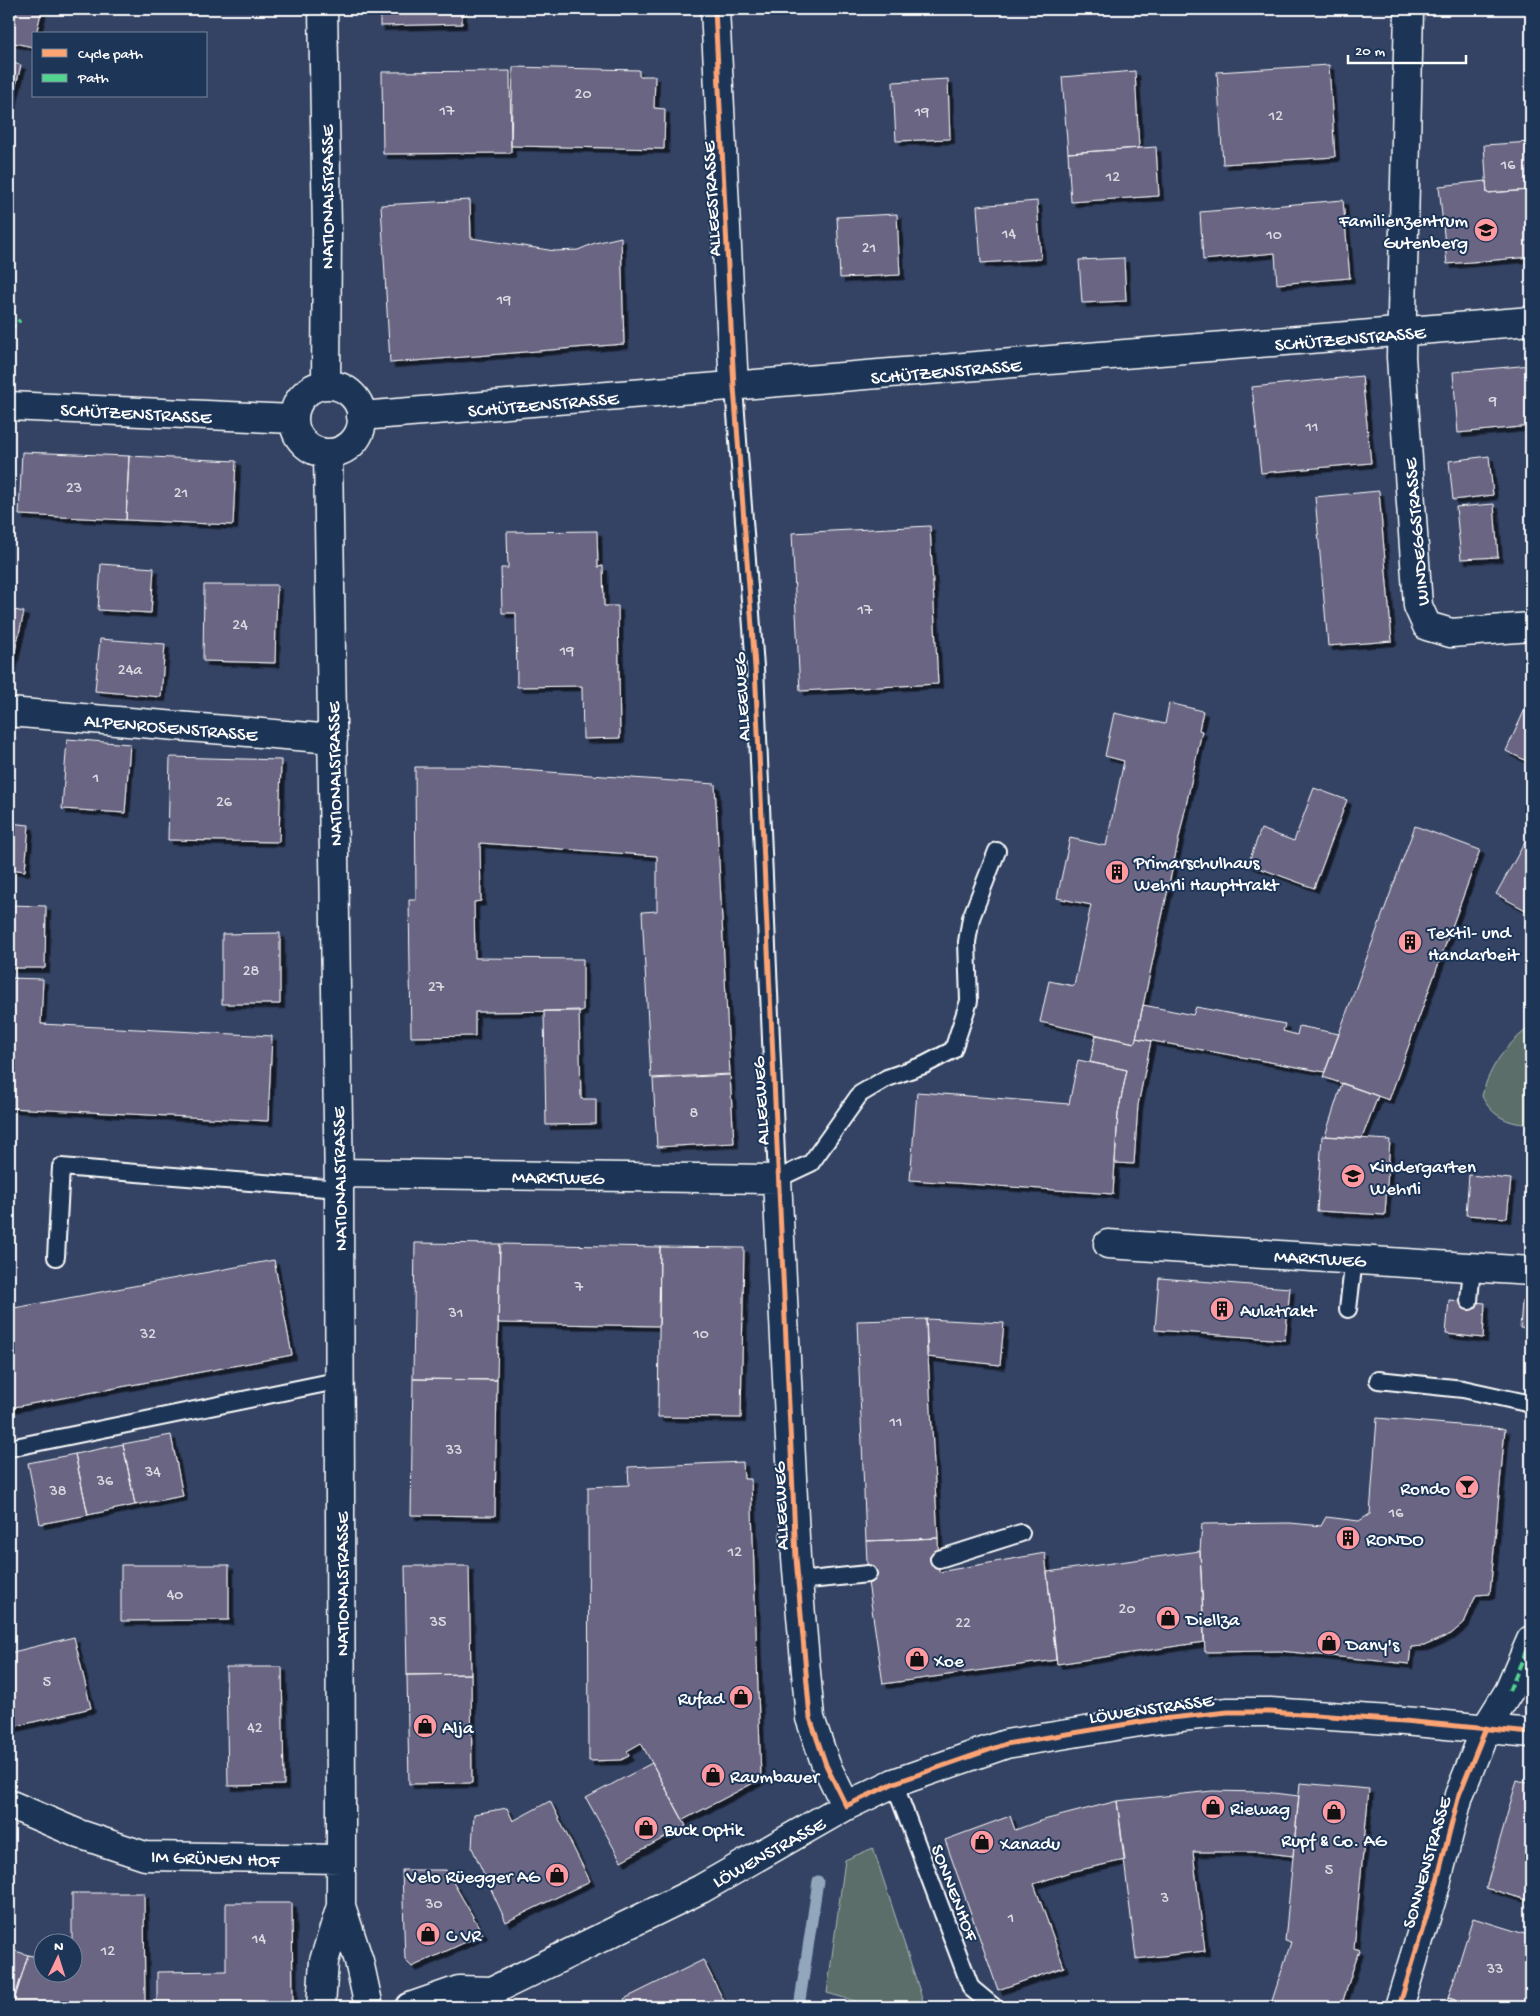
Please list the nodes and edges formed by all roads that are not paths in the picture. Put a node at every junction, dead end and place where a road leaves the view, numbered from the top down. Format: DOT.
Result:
graph roads {
  1 [pos="324,9"];
  2 [pos="715,9"];
  3 [pos="1409,9"];
  4 [pos="1531,321"];
  5 [pos="1402,332"];
  6 [pos="326,385"];
  7 [pos="734,387"];
  8 [pos="9,406"];
  9 [pos="362,416"];
  10 [pos="294,419"];
  11 [pos="328,453"];
  12 [pos="1531,628"];
  13 [pos="9,712"];
  14 [pos="333,739"];
  15 [pos="997,851"];
  16 [pos="777,1179"];
  17 [pos="339,1181"];
  18 [pos="1108,1244"];
  19 [pos="56,1257"];
  20 [pos="1354,1259"];
  21 [pos="1472,1267"];
  22 [pos="1531,1271"];
  23 [pos="1469,1301"];
  24 [pos="1348,1308"];
  25 [pos="341,1380"];
  26 [pos="1378,1380"];
  27 [pos="1531,1404"];
  28 [pos="15,1447"];
  29 [pos="1021,1533"];
  30 [pos="939,1559"];
  31 [pos="868,1574"];
  32 [pos="799,1582"];
  33 [pos="1531,1640"];
  34 [pos="1486,1728"];
  35 [pos="1531,1732"];
  36 [pos="894,1783"];
  37 [pos="9,1804"];
  38 [pos="846,1806"];
  39 [pos="341,1859"];
  40 [pos="340,1906"];
  41 [pos="489,2002"];
  42 [pos="321,2007"];
  43 [pos="369,2007"];
  44 [pos="410,2007"];
  45 [pos="994,2007"];
  46 [pos="1399,2007"];
  1 -- 6 [label="street, NATIONALSTRASSE"];
  2 -- 7 [label="street, ALLEESTRASSE"];
  3 -- 5 [label="street, WINDEGGSTRASSE"];
  4 -- 5 [label="street, SCHÜTZENSTRASSE"];
  5 -- 7 [label="street, SCHÜTZENSTRASSE"];
  5 -- 12 [label="street, WINDEGGSTRASSE"];
  6 -- 9 [label="street"];
  6 -- 10 [label="street"];
  7 -- 9 [label="street, SCHÜTZENSTRASSE"];
  7 -- 16 [label="lane, ALLEEWEG"];
  8 -- 10 [label="street, SCHÜTZENSTRASSE"];
  9 -- 11 [label="street"];
  10 -- 11 [label="street"];
  11 -- 14 [label="street, NATIONALSTRASSE"];
  13 -- 14 [label="street, ALPENROSENSTRASSE"];
  14 -- 17 [label="street, NATIONALSTRASSE"];
  15 -- 16 [label="lane"];
  16 -- 17 [label="street, MARKTWEG"];
  16 -- 32 [label="street, ALLEEWEG"];
  17 -- 19 [label="lane"];
  17 -- 25 [label="street, NATIONALSTRASSE"];
  18 -- 20 [label="street, MARKTWEG"];
  20 -- 21 [label="street, MARKTWEG"];
  20 -- 24 [label="lane"];
  21 -- 22 [label="street, MARKTWEG"];
  21 -- 23 [label="lane"];
  25 -- 28 [label="lane"];
  25 -- 39 [label="street, NATIONALSTRASSE"];
  26 -- 27 [label="lane"];
  29 -- 30 [label="lane"];
  31 -- 32 [label="lane"];
  32 -- 38 [label="street, ALLEEWEG"];
  33 -- 34 [label="street, SONNENSTRASSE"];
  34 -- 35 [label="street, LÖWENSTRASSE"];
  34 -- 36 [label="street, LÖWENSTRASSE"];
  34 -- 46 [label="street, SONNENSTRASSE"];
  36 -- 38 [label="street, LÖWENSTRASSE"];
  36 -- 45 [label="lane, SONNENHOF"];
  37 -- 39 [label="street, IM GRÜNEN HOF"];
  38 -- 41 [label="street, LÖWENSTRASSE"];
  39 -- 40 [label="street, NATIONALSTRASSE"];
  40 -- 42 [label="street, NATIONALSTRASSE"];
  40 -- 43 [label="street, NATIONALSTRASSE"];
  41 -- 44 [label="street, LÖWENSTRASSE"];
}
